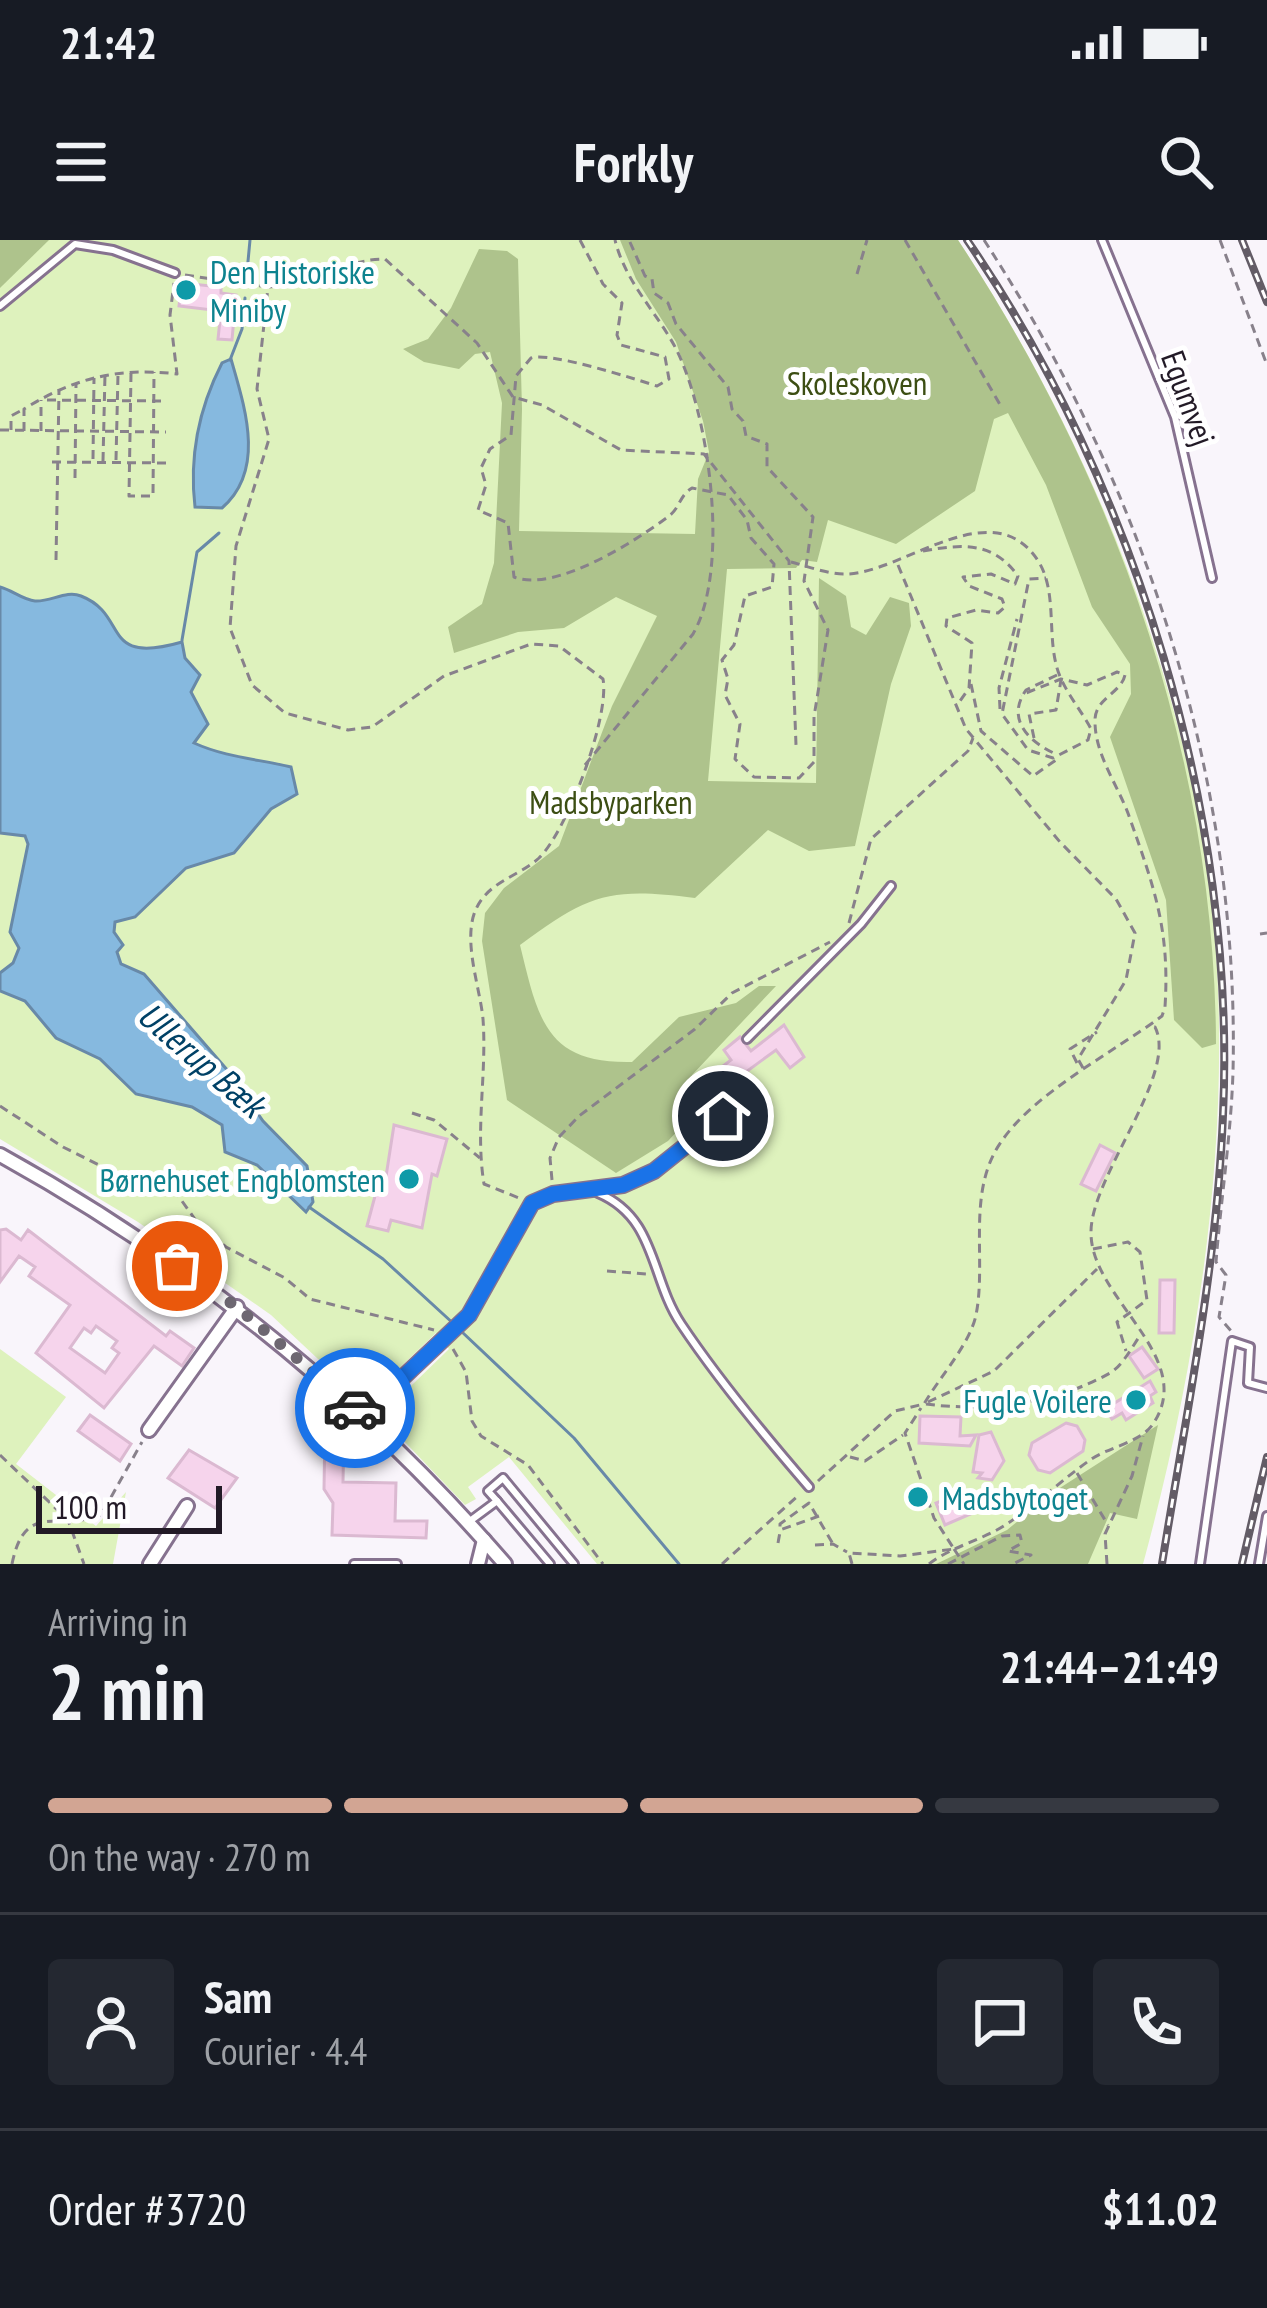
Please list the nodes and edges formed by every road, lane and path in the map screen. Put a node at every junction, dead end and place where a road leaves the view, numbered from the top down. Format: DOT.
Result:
graph roads {
  1 [pos="580,240"];
  2 [pos="615,240"];
  3 [pos="629,240"];
  4 [pos="867,240"];
  5 [pos="905,240"];
  6 [pos="984,240"];
  7 [pos="1102,240"];
  8 [pos="1220,240"];
  9 [pos="175,273"];
  10 [pos="857,274"];
  11 [pos="268,287"];
  12 [pos="0,306"];
  13 [pos="1267,365"];
  14 [pos="130,371"];
  15 [pos="118,372"];
  16 [pos="154,372"];
  17 [pos="105,373"];
  18 [pos="94,376"];
  19 [pos="76,383"];
  20 [pos="59,389"];
  21 [pos="513,397"];
  22 [pos="44,399"];
  23 [pos="58,400"];
  24 [pos="76,400"];
  25 [pos="94,400"];
  26 [pos="105,400"];
  27 [pos="117,401"];
  28 [pos="130,401"];
  29 [pos="154,401"];
  30 [pos="166,401"];
  31 [pos="1002,408"];
  32 [pos="24,409"];
  33 [pos="0,430"];
  34 [pos="11,430"];
  35 [pos="24,430"];
  36 [pos="41,431"];
  37 [pos="58,431"];
  38 [pos="75,431"];
  39 [pos="93,432"];
  40 [pos="104,432"];
  41 [pos="117,432"];
  42 [pos="130,432"];
  43 [pos="154,432"];
  44 [pos="166,433"];
  45 [pos="704,454"];
  46 [pos="55,462"];
  47 [pos="75,462"];
  48 [pos="93,462"];
  49 [pos="103,463"];
  50 [pos="116,463"];
  51 [pos="130,463"];
  52 [pos="153,463"];
  53 [pos="166,463"];
  54 [pos="75,478"];
  55 [pos="711,489"];
  56 [pos="916,552"];
  57 [pos="56,560"];
  58 [pos="789,561"];
  59 [pos="896,562"];
  60 [pos="808,566"];
  61 [pos="1046,578"];
  62 [pos="1212,578"];
  63 [pos="1060,676"];
  64 [pos="968,681"];
  65 [pos="957,705"];
  66 [pos="973,738"];
  67 [pos="1035,742"];
  68 [pos="796,745"];
  69 [pos="1061,757"];
  70 [pos="584,766"];
  71 [pos="891,886"];
  72 [pos="1147,1027"];
  73 [pos="1097,1031"];
  74 [pos="747,1039"];
  75 [pos="1079,1065"];
  76 [pos="1084,1070"];
  77 [pos="0,1106"];
  78 [pos="412,1113"];
  79 [pos="723,1116"];
  80 [pos="0,1155"];
  81 [pos="481,1160"];
  82 [pos="592,1190"];
  83 [pos="553,1194"];
  84 [pos="532,1203"];
  85 [pos="1091,1249"];
  86 [pos="1100,1267"];
  87 [pos="607,1271"];
  88 [pos="660,1276"];
  89 [pos="237,1307"];
  90 [pos="1127,1314"];
  91 [pos="1141,1335"];
  92 [pos="448,1336"];
  93 [pos="1234,1339"];
  94 [pos="1127,1354"];
  95 [pos="1267,1388"];
  96 [pos="925,1404"];
  97 [pos="363,1415"];
  98 [pos="149,1430"];
  99 [pos="1144,1432"];
  100 [pos="905,1433"];
  101 [pos="0,1455"];
  102 [pos="849,1456"];
  103 [pos="1076,1472"];
  104 [pos="809,1486"];
  105 [pos="800,1495"];
  106 [pos="497,1501"];
  107 [pos="809,1503"];
  108 [pos="187,1505"];
  109 [pos="819,1516"];
  110 [pos="1267,1516"];
  111 [pos="68,1520"];
  112 [pos="467,1523"];
  113 [pos="1108,1525"];
  114 [pos="780,1530"];
  115 [pos="484,1540"];
  116 [pos="778,1543"];
  117 [pos="833,1544"];
  118 [pos="815,1546"];
  119 [pos="954,1550"];
  120 [pos="849,1553"];
  121 [pos="12,1564"];
  122 [pos="84,1564"];
  123 [pos="150,1564"];
  124 [pos="354,1564"];
  125 [pos="398,1564"];
  126 [pos="478,1564"];
  127 [pos="505,1564"];
  128 [pos="550,1564"];
  129 [pos="574,1564"];
  130 [pos="603,1564"];
  131 [pos="722,1564"];
  132 [pos="852,1564"];
  133 [pos="928,1564"];
  134 [pos="948,1564"];
  135 [pos="964,1564"];
  136 [pos="1013,1564"];
  137 [pos="1107,1564"];
  138 [pos="1200,1564"];
  139 [pos="1259,1564"];
  1 -- 21 [label="path"];
  2 -- 45 [label="path"];
  3 -- 60 [label="path"];
  4 -- 10 [label="path"];
  5 -- 31 [label="path"];
  6 -- 93 [label="path"];
  7 -- 62 [label="lane, Egumvej"];
  8 -- 13 [label="path"];
  9 -- 11 [label="path"];
  9 -- 12 [label="lane"];
  9 -- 16 [label="path"];
  11 -- 21 [label="path"];
  11 -- 70 [label="path"];
  14 -- 15 [label="path"];
  14 -- 16 [label="path"];
  14 -- 28 [label="path"];
  15 -- 17 [label="path"];
  15 -- 27 [label="path"];
  16 -- 29 [label="path"];
  17 -- 18 [label="path"];
  17 -- 26 [label="path"];
  18 -- 19 [label="path"];
  18 -- 25 [label="path"];
  19 -- 20 [label="path"];
  19 -- 24 [label="path"];
  20 -- 22 [label="path"];
  20 -- 23 [label="path"];
  21 -- 45 [label="path"];
  21 -- 55 [label="path"];
  22 -- 23 [label="path"];
  22 -- 32 [label="path"];
  22 -- 36 [label="path"];
  23 -- 24 [label="path"];
  23 -- 37 [label="path"];
  24 -- 25 [label="path"];
  24 -- 38 [label="path"];
  25 -- 26 [label="path"];
  25 -- 39 [label="path"];
  26 -- 27 [label="path"];
  26 -- 40 [label="path"];
  27 -- 28 [label="path"];
  27 -- 41 [label="path"];
  28 -- 29 [label="path"];
  28 -- 42 [label="path"];
  29 -- 30 [label="path"];
  29 -- 43 [label="path"];
  32 -- 34 [label="path"];
  32 -- 35 [label="path"];
  33 -- 34 [label="path"];
  34 -- 35 [label="path"];
  35 -- 36 [label="path"];
  36 -- 37 [label="path"];
  37 -- 38 [label="path"];
  37 -- 46 [label="path"];
  38 -- 39 [label="path"];
  38 -- 47 [label="path"];
  39 -- 40 [label="path"];
  39 -- 48 [label="path"];
  40 -- 41 [label="path"];
  40 -- 49 [label="path"];
  41 -- 42 [label="path"];
  41 -- 50 [label="path"];
  42 -- 43 [label="path"];
  42 -- 51 [label="path"];
  43 -- 44 [label="path"];
  43 -- 52 [label="path"];
  45 -- 55 [label="path"];
  45 -- 58 [label="path"];
  46 -- 47 [label="path"];
  46 -- 57 [label="path"];
  47 -- 48 [label="path"];
  47 -- 54 [label="path"];
  48 -- 49 [label="path"];
  49 -- 50 [label="path"];
  50 -- 51 [label="path"];
  51 -- 52 [label="path"];
  51 -- 52 [label="path"];
  52 -- 53 [label="path"];
  55 -- 60 [label="path"];
  55 -- 70 [label="path"];
  56 -- 59 [label="path"];
  56 -- 61 [label="path"];
  56 -- 64 [label="path"];
  58 -- 60 [label="path"];
  58 -- 68 [label="path"];
  59 -- 60 [label="path"];
  59 -- 65 [label="path"];
  61 -- 63 [label="path"];
  61 -- 69 [label="path"];
  63 -- 67 [label="path"];
  63 -- 67 [label="path"];
  63 -- 69 [label="path"];
  63 -- 72 [label="path"];
  64 -- 65 [label="path"];
  64 -- 69 [label="path"];
  65 -- 66 [label="path"];
  66 -- 73 [label="path"];
  66 -- 83 [label="path"];
  67 -- 69 [label="path"];
  70 -- 81 [label="path"];
  71 -- 74 [label="lane"];
  72 -- 76 [label="path"];
  72 -- 85 [label="path"];
  73 -- 75 [label="path"];
  73 -- 75 [label="path"];
  75 -- 76 [label="path"];
  76 -- 96 [label="path"];
  77 -- 92 [label="path"];
  78 -- 81 [label="path"];
  79 -- 82 [label="street"];
  80 -- 89 [label="street"];
  81 -- 84 [label="path"];
  82 -- 83 [label="street"];
  82 -- 88 [label="lane"];
  83 -- 84 [label="street"];
  84 -- 92 [label="street"];
  85 -- 86 [label="path"];
  85 -- 90 [label="path"];
  86 -- 90 [label="path"];
  86 -- 96 [label="path"];
  87 -- 88 [label="path"];
  88 -- 104 [label="lane"];
  89 -- 97 [label="street"];
  89 -- 98 [label="street"];
  90 -- 91 [label="path"];
  90 -- 94 [label="path"];
  91 -- 94 [label="path"];
  91 -- 99 [label="path"];
  92 -- 97 [label="street"];
  92 -- 130 [label="path"];
  93 -- 95 [label="lane"];
  93 -- 138 [label="lane"];
  94 -- 96 [label="path"];
  96 -- 100 [label="path"];
  96 -- 102 [label="path"];
  97 -- 112 [label="street"];
  98 -- 111 [label="path"];
  99 -- 103 [label="path"];
  99 -- 113 [label="path"];
  100 -- 102 [label="path"];
  100 -- 119 [label="path"];
  101 -- 111 [label="path"];
  102 -- 104 [label="path"];
  103 -- 113 [label="path"];
  103 -- 119 [label="path"];
  104 -- 105 [label="path"];
  105 -- 107 [label="path"];
  105 -- 131 [label="path"];
  106 -- 112 [label="lane"];
  106 -- 128 [label="lane"];
  106 -- 129 [label="lane"];
  107 -- 109 [label="path"];
  107 -- 114 [label="path"];
  108 -- 123 [label="street"];
  109 -- 114 [label="path"];
  109 -- 117 [label="path"];
  110 -- 139 [label="lane"];
  111 -- 121 [label="path"];
  111 -- 122 [label="path"];
  112 -- 115 [label="street"];
  113 -- 137 [label="path"];
  114 -- 116 [label="path"];
  115 -- 126 [label="street"];
  115 -- 127 [label="street"];
  117 -- 118 [label="path"];
  117 -- 120 [label="path"];
  119 -- 120 [label="path"];
  119 -- 133 [label="path"];
  119 -- 135 [label="path, bridge"];
  120 -- 132 [label="path"];
  124 -- 125 [label="lane"];
  134 -- 136 [label="path"];
}
